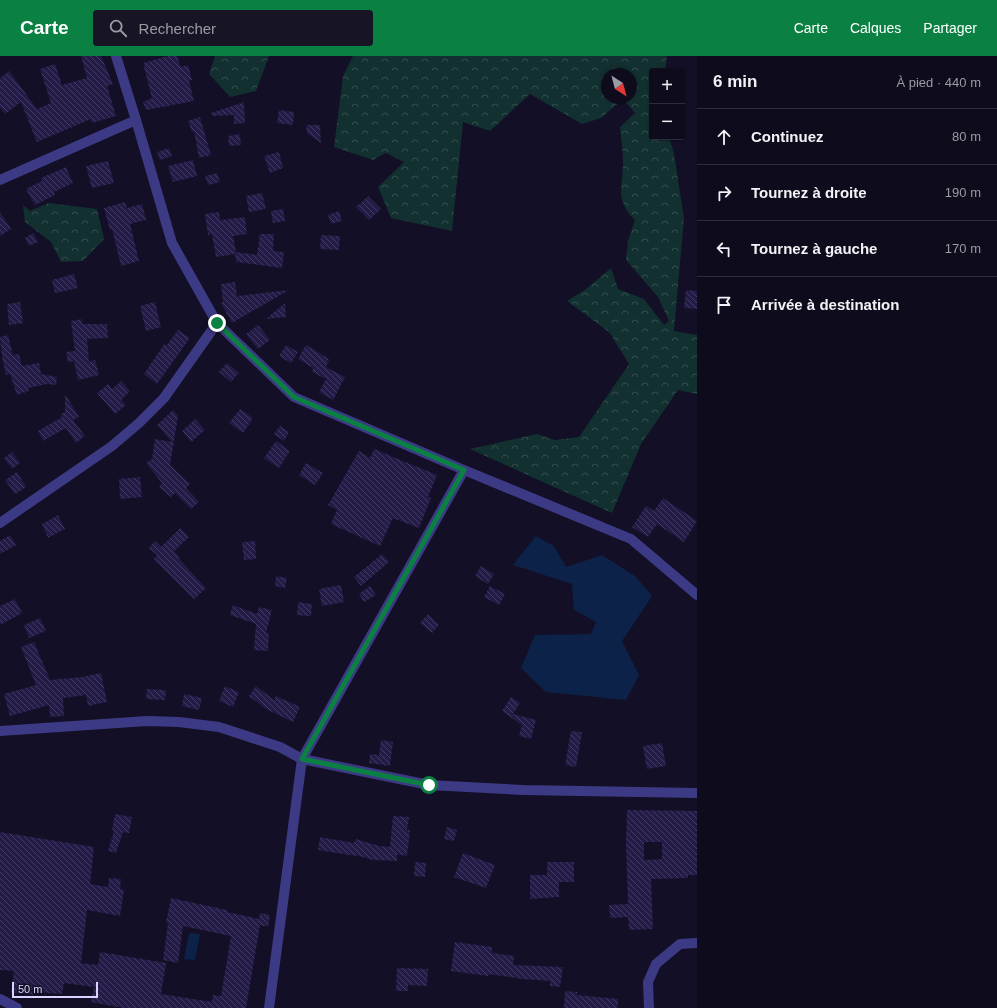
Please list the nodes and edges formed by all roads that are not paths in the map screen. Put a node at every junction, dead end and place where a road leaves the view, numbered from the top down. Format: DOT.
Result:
graph roads {
  1 [pos="116,56"];
  2 [pos="136,120"];
  3 [pos="0,180"];
  4 [pos="217,323"];
  5 [pos="464,470"];
  6 [pos="0,523"];
  7 [pos="697,594"];
  8 [pos="0,731"];
  9 [pos="302,759"];
  10 [pos="697,793"];
  11 [pos="697,943"];
  12 [pos="0,999"];
  13 [pos="17,1008"];
  14 [pos="269,1008"];
  15 [pos="649,1008"];
  1 -- 2 [label="street"];
  2 -- 3 [label="street"];
  2 -- 4 [label="street"];
  4 -- 5 [label="street"];
  4 -- 6 [label="street"];
  5 -- 7 [label="street"];
  5 -- 9 [label="street"];
  8 -- 9 [label="street"];
  9 -- 10 [label="street"];
  9 -- 14 [label="street"];
  11 -- 15 [label="street"];
  12 -- 13 [label="street"];
}
